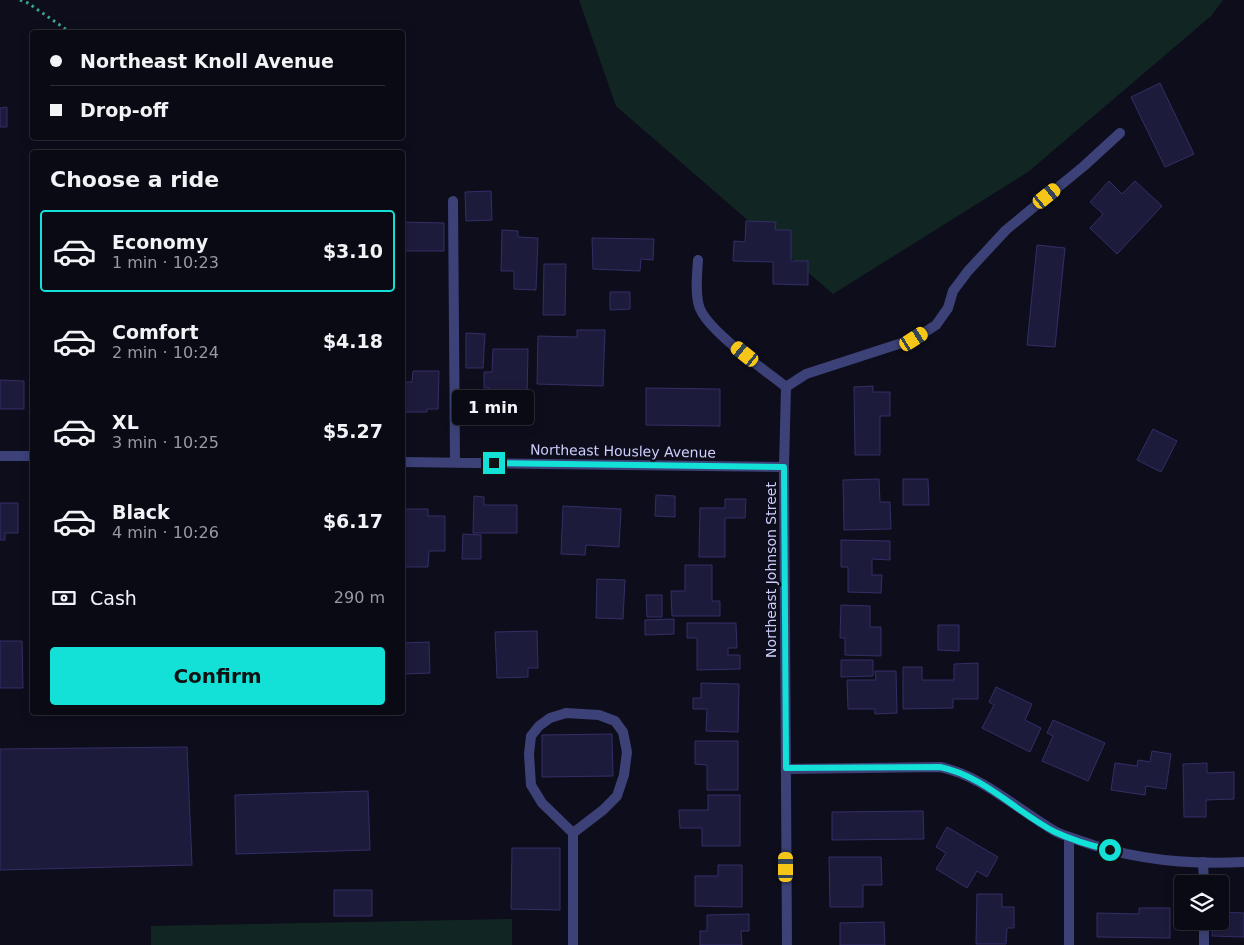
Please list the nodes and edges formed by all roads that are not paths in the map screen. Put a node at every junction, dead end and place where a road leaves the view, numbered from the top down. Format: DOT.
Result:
graph roads {
  1 [pos="1120,133"];
  2 [pos="453,201"];
  3 [pos="698,260"];
  4 [pos="786,387"];
  5 [pos="0,456"];
  6 [pos="30,456"];
  7 [pos="405,462"];
  8 [pos="455,462"];
  9 [pos="784,467"];
  10 [pos="786,768"];
  11 [pos="573,833"];
  12 [pos="1070,837"];
  13 [pos="1203,862"];
  14 [pos="1244,862"];
  15 [pos="1204,875"];
  16 [pos="1204,930"];
  17 [pos="573,945"];
  18 [pos="787,945"];
  19 [pos="1069,945"];
  20 [pos="1204,945"];
  1 -- 4 [label="street"];
  2 -- 8 [label="street"];
  3 -- 4 [label="street"];
  4 -- 9 [label="street, Northeast Johnson Street"];
  5 -- 6 [label="street"];
  7 -- 8 [label="street, Northeast Housley Avenue"];
  8 -- 9 [label="street, Northeast Housley Avenue"];
  9 -- 10 [label="street, Northeast Johnson Street"];
  10 -- 12 [label="street"];
  10 -- 18 [label="street, Northeast Johnson Street"];
  11 -- 11 [label="street"];
  11 -- 17 [label="street"];
  12 -- 13 [label="street"];
  12 -- 19 [label="street"];
  13 -- 14 [label="street"];
  13 -- 15 [label="street"];
  16 -- 20 [label="street"];
}
